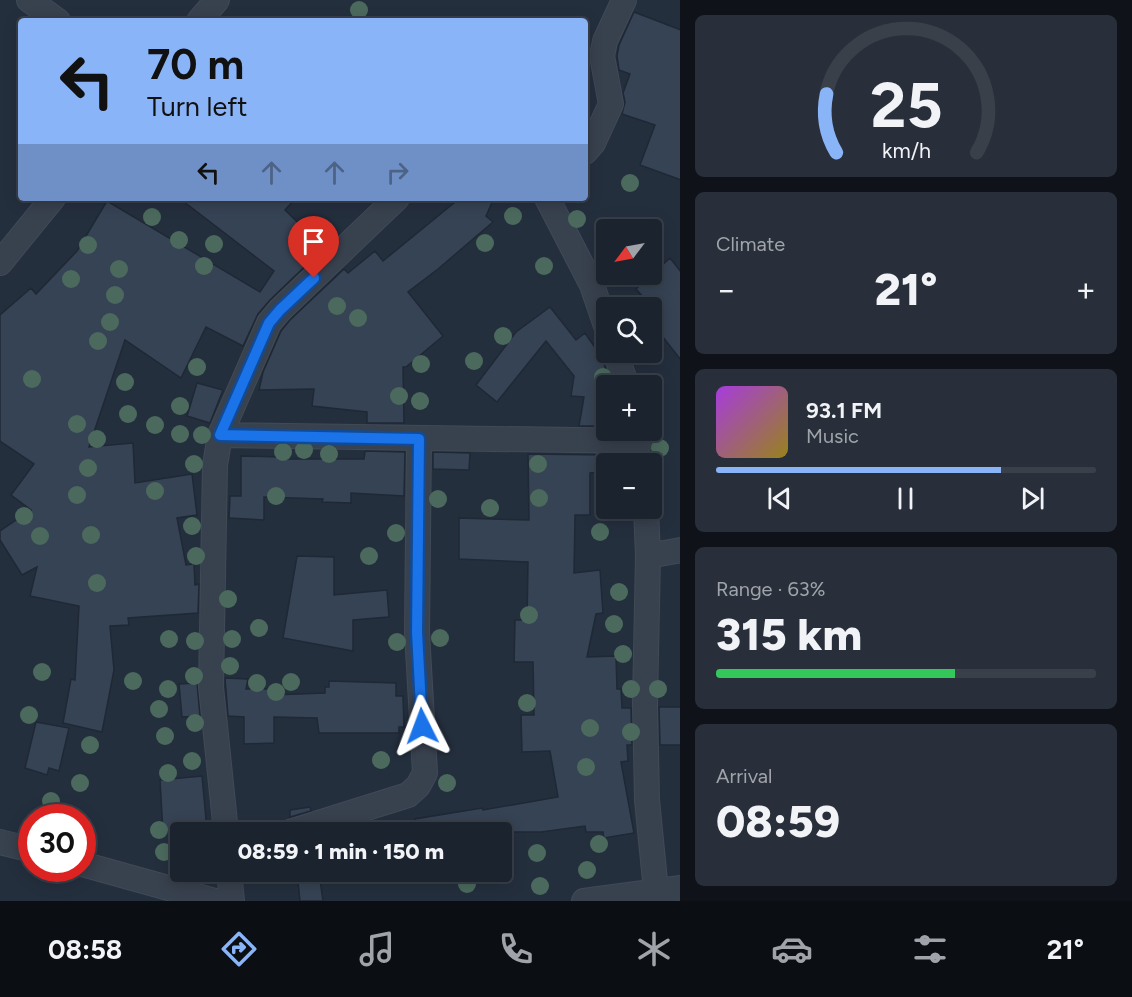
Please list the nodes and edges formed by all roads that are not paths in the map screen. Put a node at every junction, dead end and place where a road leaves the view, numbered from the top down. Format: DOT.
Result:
graph roads {
  1 [pos="28,0"];
  2 [pos="217,0"];
  3 [pos="624,0"];
  4 [pos="54,18"];
  5 [pos="202,18"];
  6 [pos="588,149"];
  7 [pos="51,201"];
  8 [pos="394,201"];
  9 [pos="549,201"];
  10 [pos="0,263"];
  11 [pos="596,297"];
  12 [pos="220,435"];
  13 [pos="419,439"];
  14 [pos="641,445"];
  15 [pos="646,519"];
  16 [pos="680,550"];
  17 [pos="648,556"];
  18 [pos="225,822"];
  19 [pos="322,822"];
  20 [pos="0,842"];
  21 [pos="18,846"];
  22 [pos="96,869"];
  23 [pos="231,882"];
  24 [pos="680,888"];
  25 [pos="656,891"];
  26 [pos="181,896"];
  27 [pos="215,901"];
  28 [pos="232,901"];
  29 [pos="584,901"];
  1 -- 4 [label="street"];
  2 -- 5 [label="street"];
  3 -- 6 [label="street"];
  7 -- 10 [label="street"];
  8 -- 12 [label="street"];
  9 -- 11 [label="street"];
  12 -- 13 [label="street"];
  12 -- 18 [label="street"];
  13 -- 14 [label="street"];
  13 -- 19 [label="street"];
  15 -- 17 [label="street"];
  16 -- 17 [label="street"];
  17 -- 25 [label="street"];
  20 -- 21 [label="street"];
  22 -- 26 [label="street"];
  23 -- 28 [label="street"];
  24 -- 25 [label="street"];
  25 -- 29 [label="street"];
  26 -- 27 [label="street"];
}
